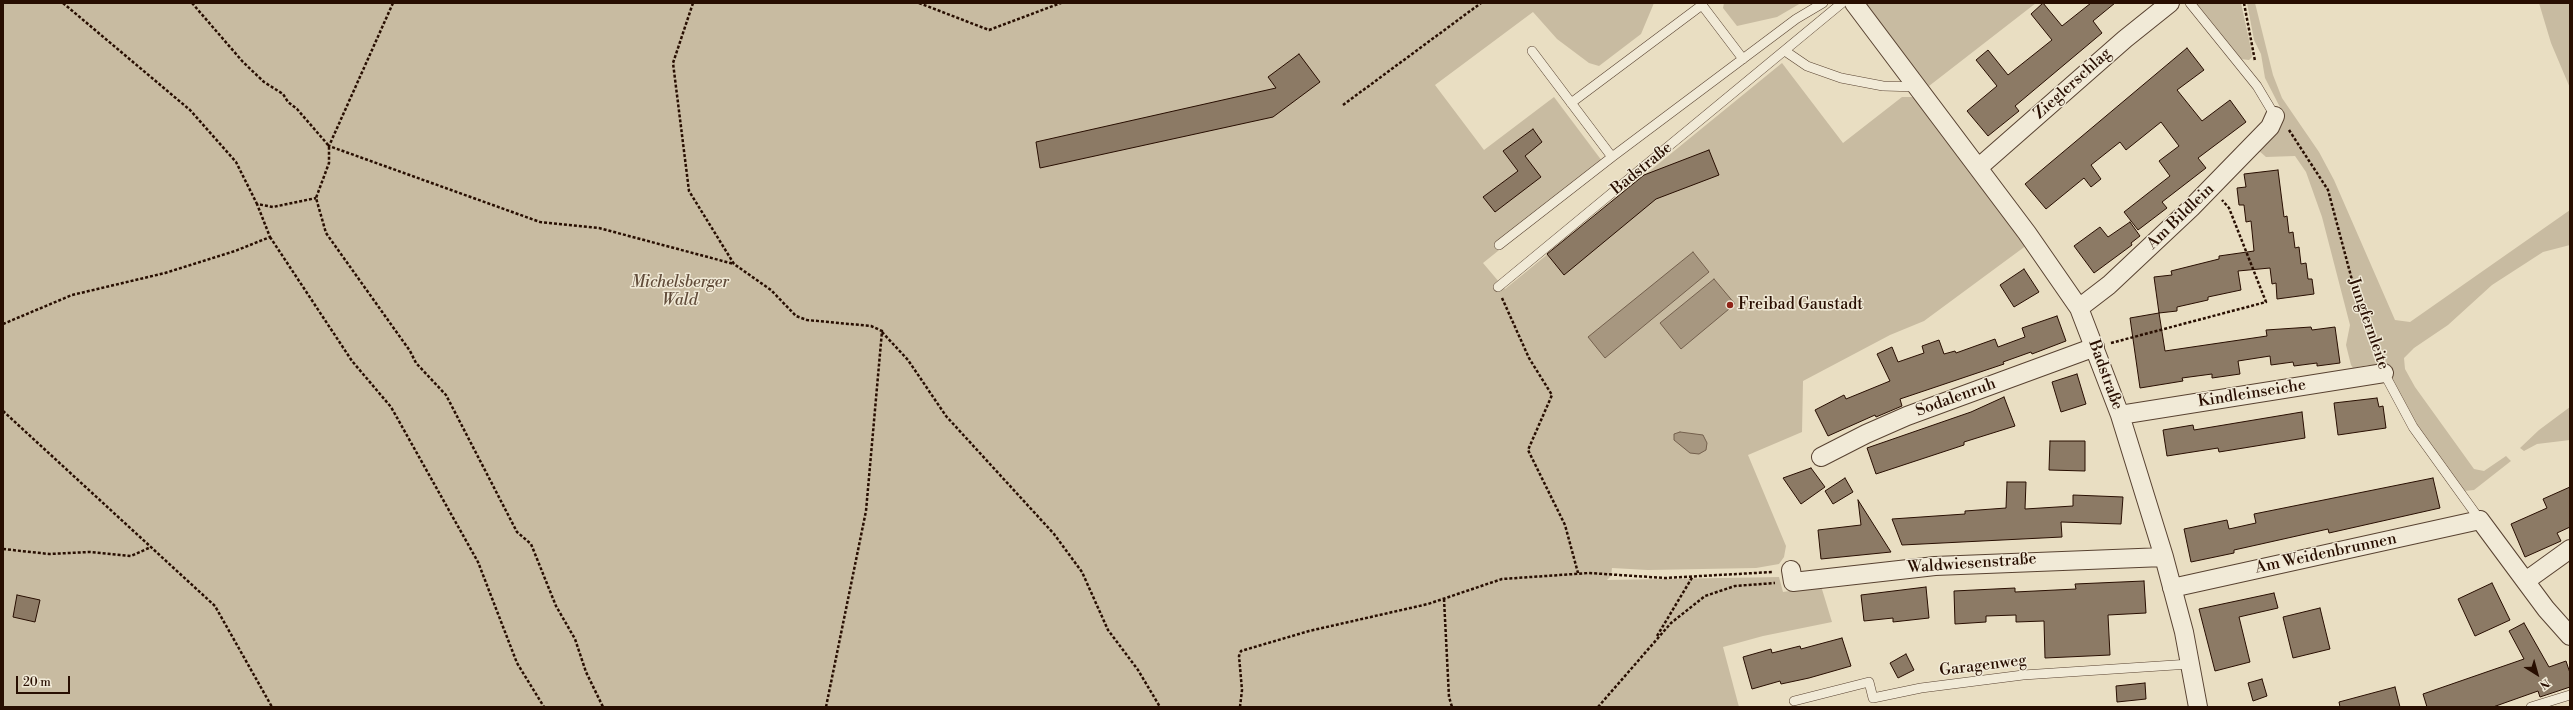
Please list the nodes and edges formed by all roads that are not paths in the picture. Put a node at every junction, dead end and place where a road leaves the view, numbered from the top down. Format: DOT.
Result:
graph roads {
  1 [pos="1822,3"];
  2 [pos="1842,3"];
  3 [pos="1854,3"];
  4 [pos="2170,3"];
  5 [pos="2190,3"];
  6 [pos="1532,51"];
  7 [pos="1785,51"];
  8 [pos="1743,59"];
  9 [pos="1918,87"];
  10 [pos="1571,103"];
  11 [pos="2275,116"];
  12 [pos="1612,158"];
  13 [pos="1978,168"];
  14 [pos="1499,245"];
  15 [pos="1498,287"];
  16 [pos="2079,308"];
  17 [pos="2095,347"];
  18 [pos="2384,373"];
  19 [pos="2120,415"];
  20 [pos="1821,458"];
  21 [pos="2480,520"];
  22 [pos="2570,549"];
  23 [pos="2164,557"];
  24 [pos="1792,576"];
  25 [pos="2527,580"];
  26 [pos="2172,588"];
  27 [pos="2570,636"];
  28 [pos="2190,664"];
  29 [pos="2570,695"];
  30 [pos="1794,701"];
  31 [pos="2198,707"];
  32 [pos="2531,707"];
  1 -- 8 [label="lane"];
  2 -- 7 [label="lane, Badstraße"];
  3 -- 9 [label="street, Badstraße"];
  4 -- 13 [label="street, Zieglerschlag"];
  5 -- 11 [label="lane"];
  6 -- 10 [label="lane"];
  7 -- 9 [label="lane"];
  7 -- 15 [label="lane, Badstraße"];
  8 -- 10 [label="lane"];
  8 -- 12 [label="lane"];
  9 -- 13 [label="street, Badstraße"];
  10 -- 12 [label="lane"];
  11 -- 16 [label="street, Am Bildlein"];
  12 -- 14 [label="lane"];
  13 -- 16 [label="street, Badstraße"];
  16 -- 17 [label="street, Badstraße"];
  17 -- 19 [label="street, Badstraße"];
  17 -- 20 [label="street, Sodalenruh"];
  18 -- 19 [label="street, Kindleinseiche"];
  18 -- 21 [label="lane, Jungfernleite"];
  19 -- 23 [label="street, Badstraße"];
  21 -- 25 [label="street, Jungfernleite"];
  21 -- 26 [label="street, Am Weidenbrunnen"];
  22 -- 25 [label="street"];
  23 -- 24 [label="street, Waldwiesenstraße"];
  23 -- 26 [label="street, Badstraße"];
  25 -- 27 [label="street, Jungfernleite"];
  26 -- 28 [label="street, Badstraße"];
  28 -- 30 [label="lane, Garagenweg"];
  28 -- 31 [label="street, Badstraße"];
  29 -- 32 [label="lane"];
}
